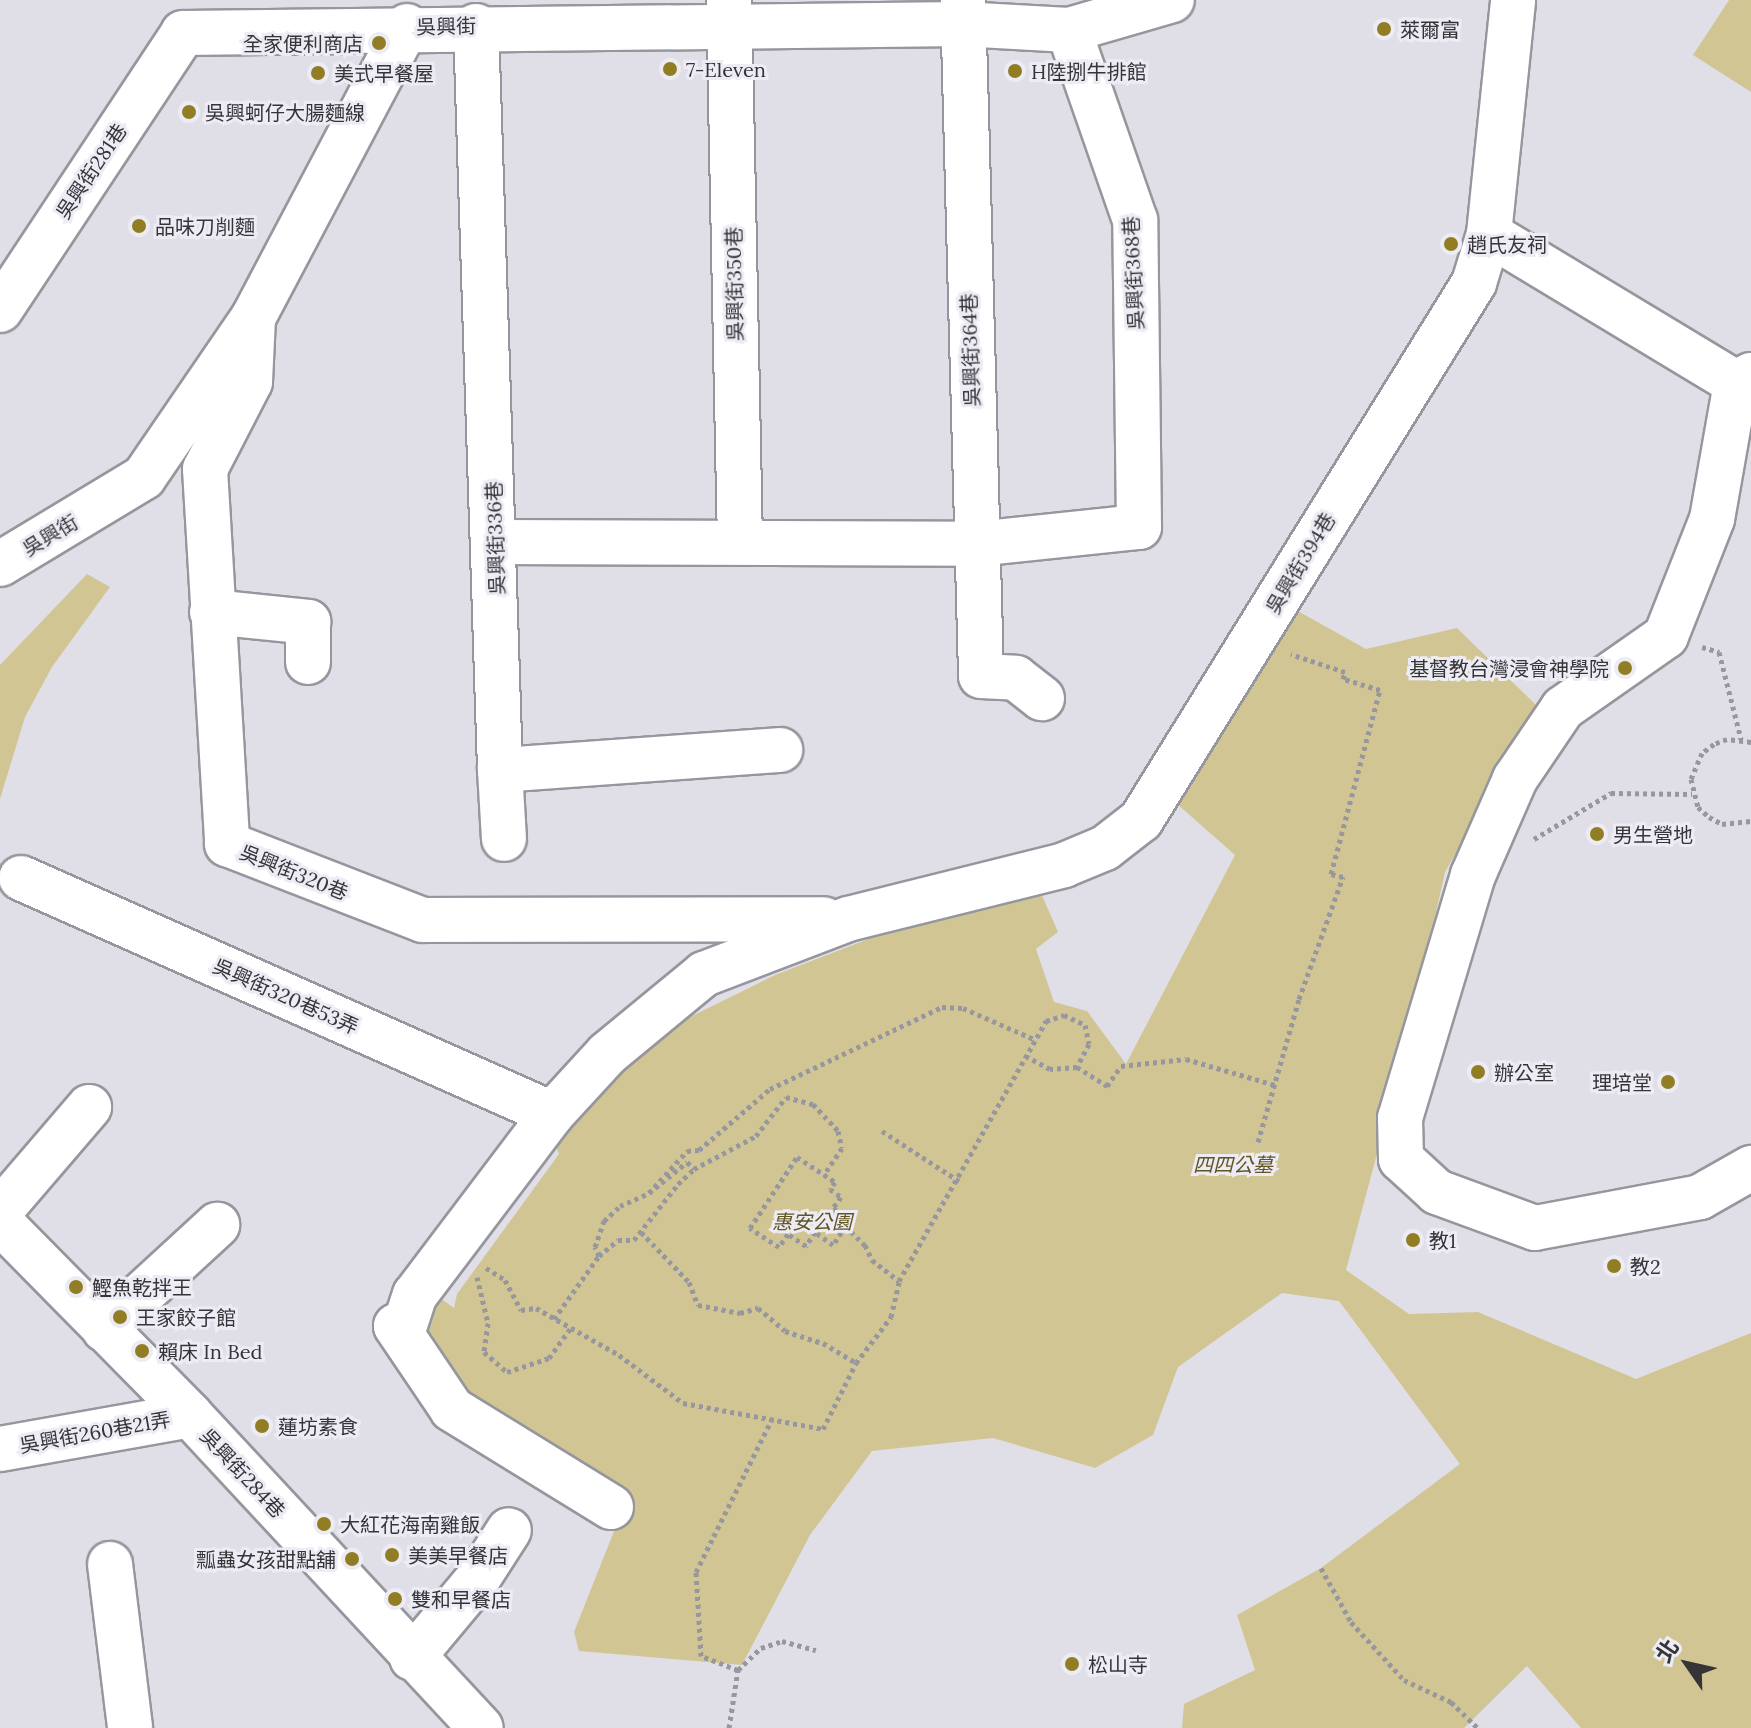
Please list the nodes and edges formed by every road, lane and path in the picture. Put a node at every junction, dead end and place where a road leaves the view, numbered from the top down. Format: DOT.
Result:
graph roads {
  1 [pos="1172,0"];
  2 [pos="1513,0"];
  3 [pos="962,12"];
  4 [pos="728,13"];
  5 [pos="179,16"];
  6 [pos="407,26"];
  7 [pos="476,26"];
  8 [pos="1069,30"];
  9 [pos="1489,234"];
  10 [pos="0,310"];
  11 [pos="253,318"];
  12 [pos="1744,379"];
  13 [pos="495,542"];
  14 [pos="740,542"];
  15 [pos="976,544"];
  16 [pos="0,564"];
  17 [pos="212,612"];
  18 [pos="1666,636"];
  19 [pos="1309,660"];
  20 [pos="308,662"];
  21 [pos="1042,698"];
  22 [pos="1741,739"];
  23 [pos="1751,742"];
  24 [pos="780,750"];
  25 [pos="500,770"];
  26 [pos="1692,794"];
  27 [pos="1751,821"];
  28 [pos="504,839"];
  29 [pos="1473,875"];
  30 [pos="21,878"];
  31 [pos="668,916"];
  32 [pos="848,919"];
  33 [pos="704,974"];
  34 [pos="1036,1040"];
  35 [pos="1027,1057"];
  36 [pos="1077,1067"];
  37 [pos="1275,1085"];
  38 [pos="89,1107"];
  39 [pos="552,1114"];
  40 [pos="882,1131"];
  41 [pos="1258,1142"];
  42 [pos="1751,1168"];
  43 [pos="694,1169"];
  44 [pos="824,1175"];
  45 [pos="959,1181"];
  46 [pos="649,1193"];
  47 [pos="0,1211"];
  48 [pos="0,1222"];
  49 [pos="217,1225"];
  50 [pos="845,1226"];
  51 [pos="641,1232"];
  52 [pos="599,1256"];
  53 [pos="462,1267"];
  54 [pos="899,1281"];
  55 [pos="554,1319"];
  56 [pos="571,1328"];
  57 [pos="104,1329"];
  58 [pos="856,1363"];
  59 [pos="190,1415"];
  60 [pos="772,1419"];
  61 [pos="0,1449"];
  62 [pos="611,1507"];
  63 [pos="509,1530"];
  64 [pos="110,1564"];
  65 [pos="1321,1568"];
  66 [pos="816,1650"];
  67 [pos="412,1658"];
  68 [pos="738,1670"];
  69 [pos="130,1728"];
  70 [pos="481,1728"];
  71 [pos="729,1728"];
  72 [pos="1478,1728"];
  1 -- 8 [label="street, 吳興街"];
  2 -- 9 [label="street, 吳興街394巷"];
  3 -- 4 [label="street, 吳興街"];
  3 -- 8 [label="street, 吳興街"];
  3 -- 15 [label="street, 吳興街364巷"];
  4 -- 7 [label="street, 吳興街"];
  4 -- 14 [label="street, 吳興街350巷"];
  5 -- 6 [label="street"];
  5 -- 10 [label="street, 吳興街281巷"];
  6 -- 7 [label="street, 吳興街"];
  6 -- 11 [label="street, 吳興街"];
  7 -- 13 [label="street, 吳興街336巷"];
  8 -- 15 [label="street, 吳興街368巷"];
  9 -- 12 [label="street"];
  9 -- 32 [label="street, 吳興街394巷"];
  11 -- 16 [label="street, 吳興街"];
  11 -- 17 [label="street, 吳興街320巷"];
  12 -- 18 [label="street"];
  13 -- 14 [label="street"];
  13 -- 25 [label="street, 吳興街336巷"];
  14 -- 15 [label="street"];
  15 -- 21 [label="street, 吳興街364巷"];
  17 -- 20 [label="street"];
  17 -- 31 [label="street, 吳興街320巷"];
  18 -- 22 [label="path"];
  18 -- 29 [label="street"];
  19 -- 37 [label="path"];
  22 -- 23 [label="path"];
  22 -- 26 [label="path"];
  24 -- 25 [label="street"];
  25 -- 28 [label="street, 吳興街336巷"];
  26 -- 27 [label="path"];
  26 -- 29 [label="path"];
  29 -- 42 [label="street"];
  30 -- 39 [label="street, 吳興街320巷53弄"];
  31 -- 32 [label="street, 吳興街320巷"];
  31 -- 33 [label="street"];
  32 -- 33 [label="street"];
  33 -- 39 [label="street"];
  34 -- 35 [label="path"];
  34 -- 36 [label="path"];
  34 -- 46 [label="path"];
  35 -- 36 [label="path"];
  35 -- 45 [label="path"];
  36 -- 37 [label="path"];
  37 -- 41 [label="path"];
  38 -- 47 [label="street"];
  39 -- 53 [label="street"];
  40 -- 45 [label="path"];
  43 -- 44 [label="path"];
  43 -- 46 [label="path"];
  43 -- 51 [label="path"];
  44 -- 50 [label="path"];
  44 -- 50 [label="path"];
  45 -- 54 [label="path"];
  46 -- 52 [label="path"];
  48 -- 57 [label="street, 吳興街284巷"];
  49 -- 57 [label="street"];
  50 -- 54 [label="path"];
  51 -- 52 [label="path"];
  51 -- 58 [label="path"];
  52 -- 55 [label="path"];
  53 -- 55 [label="path"];
  53 -- 56 [label="path"];
  53 -- 62 [label="street"];
  54 -- 58 [label="path"];
  55 -- 56 [label="path"];
  56 -- 60 [label="path"];
  57 -- 59 [label="street, 吳興街284巷"];
  58 -- 60 [label="path"];
  59 -- 61 [label="street, 吳興街260巷21弄"];
  59 -- 67 [label="street, 吳興街284巷"];
  60 -- 68 [label="path"];
  63 -- 67 [label="street"];
  64 -- 69 [label="street"];
  65 -- 72 [label="path"];
  66 -- 68 [label="path"];
  67 -- 70 [label="street, 吳興街284巷"];
  68 -- 71 [label="path"];
}
